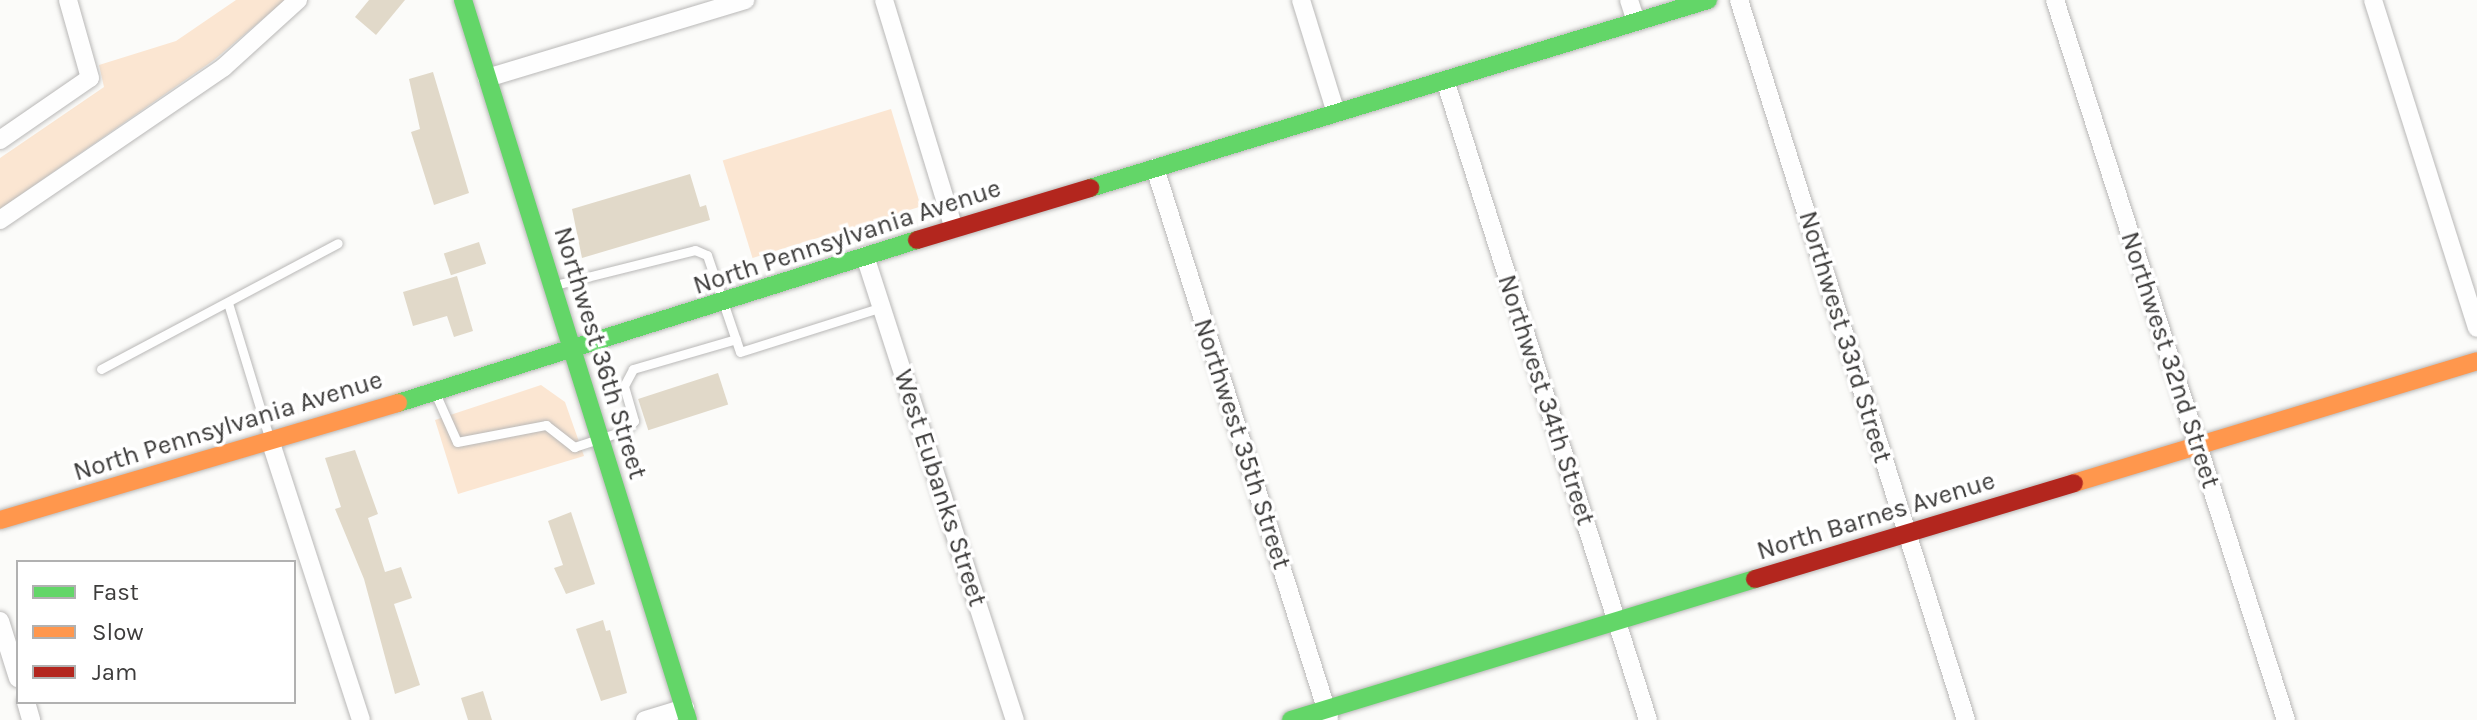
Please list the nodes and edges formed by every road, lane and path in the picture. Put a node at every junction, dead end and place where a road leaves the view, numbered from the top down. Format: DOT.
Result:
graph roads {
  1 [pos="68,0"];
  2 [pos="298,0"];
  3 [pos="463,0"];
  4 [pos="745,0"];
  5 [pos="884,0"];
  6 [pos="1301,0"];
  7 [pos="1629,0"];
  8 [pos="1708,0"];
  9 [pos="1739,0"];
  10 [pos="2055,0"];
  11 [pos="2373,0"];
  12 [pos="1636,22"];
  13 [pos="487,78"];
  14 [pos="1445,80"];
  15 [pos="1336,113"];
  16 [pos="0,140"];
  17 [pos="1155,168"];
  18 [pos="0,220"];
  19 [pos="954,229"];
  20 [pos="338,243"];
  21 [pos="865,256"];
  22 [pos="551,286"];
  23 [pos="725,302"];
  24 [pos="228,303"];
  25 [pos="882,307"];
  26 [pos="2477,328"];
  27 [pos="736,339"];
  28 [pos="570,349"];
  29 [pos="2477,361"];
  30 [pos="101,369"];
  31 [pos="435,392"];
  32 [pos="599,439"];
  33 [pos="271,443"];
  34 [pos="2198,446"];
  35 [pos="0,520"];
  36 [pos="1907,534"];
  37 [pos="0,621"];
  38 [pos="1616,621"];
  39 [pos="16,672"];
  40 [pos="686,714"];
  41 [pos="1328,715"];
  42 [pos="361,720"];
  43 [pos="645,720"];
  44 [pos="1015,720"];
  45 [pos="1291,720"];
  46 [pos="1648,720"];
  47 [pos="1966,720"];
  48 [pos="2286,720"];
  1 -- 16 [label="street"];
  2 -- 18 [label="street"];
  3 -- 13 [label="street, Northwest 36th Street"];
  4 -- 13 [label="street"];
  5 -- 19 [label="street"];
  6 -- 15 [label="street"];
  7 -- 12 [label="street"];
  8 -- 12 [label="street, North Pennsylvania Avenue"];
  9 -- 36 [label="street, Northwest 33rd Street"];
  10 -- 34 [label="street, Northwest 32nd Street"];
  11 -- 26 [label="street"];
  12 -- 14 [label="street, North Pennsylvania Avenue"];
  13 -- 22 [label="street, Northwest 36th Street"];
  14 -- 15 [label="street, North Pennsylvania Avenue"];
  14 -- 38 [label="street, Northwest 34th Street"];
  15 -- 17 [label="street, North Pennsylvania Avenue"];
  17 -- 19 [label="street, North Pennsylvania Avenue"];
  17 -- 41 [label="street, Northwest 35th Street"];
  19 -- 21 [label="street, North Pennsylvania Avenue"];
  20 -- 24 [label="lane"];
  21 -- 23 [label="street, North Pennsylvania Avenue"];
  21 -- 25 [label="street, West Eubanks Street"];
  22 -- 23 [label="lane"];
  22 -- 28 [label="street, Northwest 36th Street"];
  23 -- 27 [label="lane"];
  23 -- 28 [label="street, North Pennsylvania Avenue"];
  24 -- 30 [label="lane"];
  24 -- 33 [label="lane"];
  25 -- 27 [label="lane"];
  25 -- 44 [label="street, West Eubanks Street"];
  27 -- 32 [label="lane"];
  28 -- 31 [label="street, North Pennsylvania Avenue"];
  28 -- 32 [label="street, Northwest 36th Street"];
  29 -- 34 [label="street, North Barnes Avenue"];
  31 -- 32 [label="lane"];
  31 -- 33 [label="street, North Pennsylvania Avenue"];
  32 -- 40 [label="street, Northwest 36th Street"];
  33 -- 35 [label="street, North Pennsylvania Avenue"];
  33 -- 42 [label="street"];
  34 -- 36 [label="street, North Barnes Avenue"];
  34 -- 48 [label="street, Northwest 32nd Street"];
  36 -- 38 [label="street, North Barnes Avenue"];
  36 -- 47 [label="street, Northwest 33rd Street"];
  37 -- 39 [label="street"];
  38 -- 41 [label="street, North Barnes Avenue"];
  38 -- 46 [label="street, Northwest 34th Street"];
  40 -- 43 [label="street"];
  41 -- 45 [label="street, North Barnes Avenue"];
}
